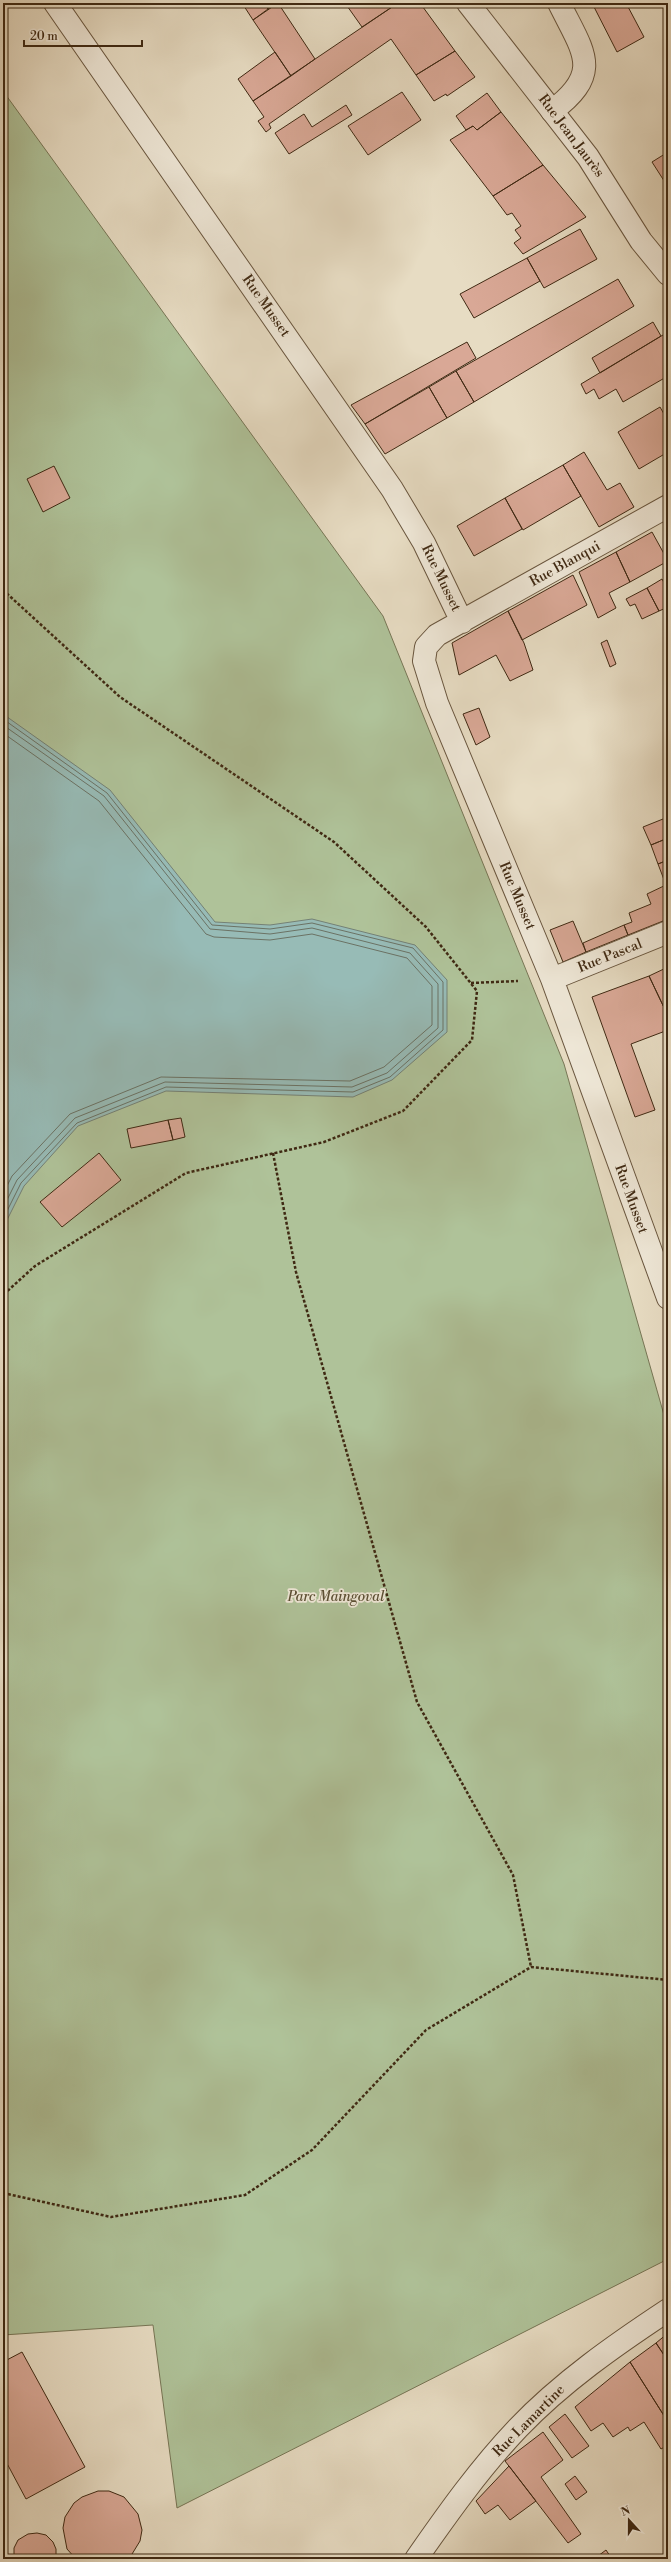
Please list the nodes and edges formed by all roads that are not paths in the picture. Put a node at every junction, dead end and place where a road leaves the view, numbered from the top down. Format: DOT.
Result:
graph roads {
  1 [pos="55,3"];
  2 [pos="468,3"];
  3 [pos="559,3"];
  4 [pos="552,111"];
  5 [pos="668,274"];
  6 [pos="668,506"];
  7 [pos="462,622"];
  8 [pos="668,932"];
  9 [pos="552,979"];
  10 [pos="668,1298"];
  11 [pos="668,2310"];
  12 [pos="416,2559"];
  1 -- 7 [label="street, Rue Musset"];
  2 -- 4 [label="street, Rue Jean Jaurès"];
  3 -- 4 [label="street"];
  4 -- 5 [label="street, Rue Jean Jaurès"];
  6 -- 7 [label="street, Rue Blanqui"];
  7 -- 9 [label="street, Rue Musset"];
  8 -- 9 [label="street, Rue Pascal"];
  9 -- 10 [label="street, Rue Musset"];
  11 -- 12 [label="street, Rue Lamartine"];
}
